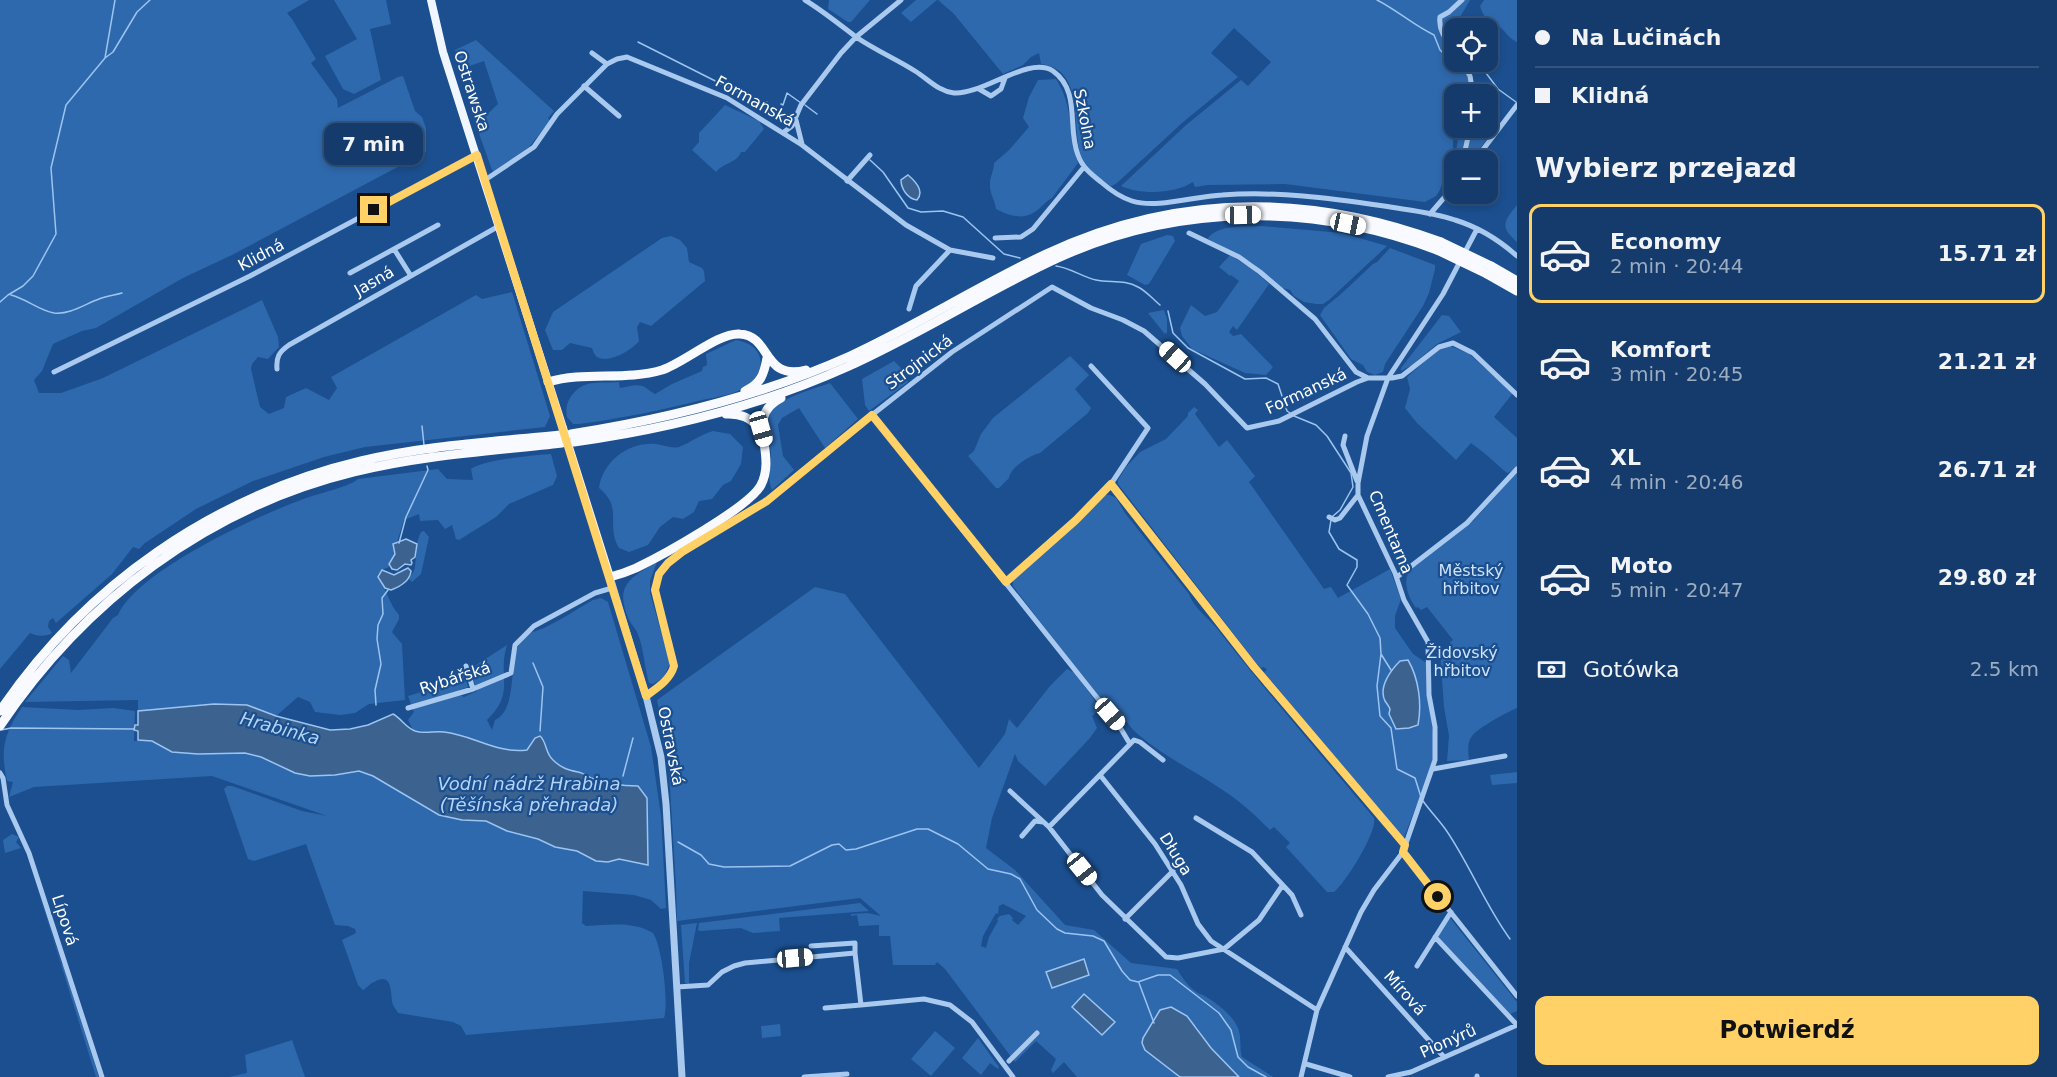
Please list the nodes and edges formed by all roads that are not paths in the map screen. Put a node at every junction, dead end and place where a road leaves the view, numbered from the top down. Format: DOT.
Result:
graph roads {
  1 [pos="430,0"];
  2 [pos="805,0"];
  3 [pos="901,0"];
  4 [pos="1462,0"];
  5 [pos="856,37"];
  6 [pos="1444,37"];
  7 [pos="592,53"];
  8 [pos="608,64"];
  9 [pos="1005,78"];
  10 [pos="584,86"];
  11 [pos="979,89"];
  12 [pos="1517,105"];
  13 [pos="618,116"];
  14 [pos="796,120"];
  15 [pos="784,132"];
  16 [pos="802,145"];
  17 [pos="1483,150"];
  18 [pos="477,155"];
  19 [pos="870,155"];
  20 [pos="1084,167"];
  21 [pos="485,180"];
  22 [pos="847,181"];
  23 [pos="1444,198"];
  24 [pos="1430,214"];
  25 [pos="438,225"];
  26 [pos="499,226"];
  27 [pos="1477,229"];
  28 [pos="1189,233"];
  29 [pos="996,238"];
  30 [pos="1439,246"];
  31 [pos="394,249"];
  32 [pos="950,250"];
  33 [pos="1517,256"];
  34 [pos="993,258"];
  35 [pos="1489,270"];
  36 [pos="350,273"];
  37 [pos="411,276"];
  38 [pos="1517,281"];
  39 [pos="1052,287"];
  40 [pos="1517,291"];
  41 [pos="909,309"];
  42 [pos="767,358"];
  43 [pos="834,363"];
  44 [pos="1091,366"];
  45 [pos="277,369"];
  46 [pos="54,372"];
  47 [pos="1356,372"];
  48 [pos="1368,378"];
  49 [pos="1388,378"];
  50 [pos="818,380"];
  51 [pos="548,382"];
  52 [pos="1357,382"];
  53 [pos="1517,395"];
  54 [pos="710,411"];
  55 [pos="872,415"];
  56 [pos="761,429"];
  57 [pos="1345,436"];
  58 [pos="566,438"];
  59 [pos="1517,469"];
  60 [pos="1358,483"];
  61 [pos="1111,484"];
  62 [pos="1358,495"];
  63 [pos="1332,518"];
  64 [pos="610,577"];
  65 [pos="1397,578"];
  66 [pos="1006,582"];
  67 [pos="612,588"];
  68 [pos="70,630"];
  69 [pos="466,666"];
  70 [pos="473,689"];
  71 [pos="646,696"];
  72 [pos="408,708"];
  73 [pos="0,711"];
  74 [pos="0,726"];
  75 [pos="1130,744"];
  76 [pos="1505,756"];
  77 [pos="1163,760"];
  78 [pos="1432,769"];
  79 [pos="0,773"];
  80 [pos="1100,775"];
  81 [pos="1010,791"];
  82 [pos="1196,818"];
  83 [pos="1046,825"];
  84 [pos="1022,836"];
  85 [pos="1405,845"];
  86 [pos="1403,852"];
  87 [pos="1173,871"];
  88 [pos="1282,886"];
  89 [pos="1450,912"];
  90 [pos="1301,915"];
  91 [pos="1125,919"];
  92 [pos="1435,937"];
  93 [pos="811,946"];
  94 [pos="1345,946"];
  95 [pos="1224,949"];
  96 [pos="855,953"];
  97 [pos="1417,966"];
  98 [pos="677,987"];
  99 [pos="1517,996"];
  100 [pos="861,1005"];
  101 [pos="825,1008"];
  102 [pos="1317,1010"];
  103 [pos="1517,1025"];
  104 [pos="1037,1033"];
  105 [pos="1444,1057"];
  106 [pos="1009,1061"];
  107 [pos="1306,1064"];
  108 [pos="847,1074"];
  109 [pos="1012,1075"];
  110 [pos="102,1077"];
  111 [pos="682,1077"];
  112 [pos="804,1077"];
  113 [pos="1302,1077"];
  114 [pos="1350,1077"];
  115 [pos="1388,1077"];
  1 -- 18 [label="main road, Ostrawska"];
  2 -- 5 [label="street, Szkolna"];
  3 -- 5 [label="street"];
  4 -- 6 [label="street"];
  5 -- 11 [label="street, Szkolna"];
  5 -- 14 [label="street"];
  7 -- 8 [label="street"];
  8 -- 10 [label="street"];
  8 -- 15 [label="street, Formanská"];
  9 -- 11 [label="street, Szkolna"];
  9 -- 11 [label="street"];
  9 -- 20 [label="street, Szkolna"];
  10 -- 13 [label="street"];
  10 -- 21 [label="street"];
  12 -- 17 [label="street"];
  14 -- 15 [label="street"];
  14 -- 16 [label="street"];
  15 -- 16 [label="street, Formanská"];
  16 -- 22 [label="street, Formanská"];
  18 -- 21 [label="main road, Ostrawska"];
  18 -- 46 [label="street, Klidná"];
  19 -- 22 [label="street"];
  20 -- 24 [label="street, Szkolna"];
  20 -- 29 [label="street"];
  21 -- 26 [label="main road, Ostrawska"];
  22 -- 32 [label="street, Formanská"];
  23 -- 24 [label="street"];
  24 -- 27 [label="street, Szkolna"];
  25 -- 31 [label="street"];
  26 -- 37 [label="street, Jasná"];
  26 -- 51 [label="main road, Ostravská"];
  27 -- 33 [label="street, Szkolna"];
  27 -- 49 [label="street, Cmentarna"];
  28 -- 47 [label="street"];
  30 -- 35 [label="highway, bridge"];
  30 -- 43 [label="highway"];
  30 -- 50 [label="highway"];
  31 -- 36 [label="street"];
  31 -- 37 [label="street"];
  32 -- 34 [label="street, Formanská"];
  32 -- 41 [label="street"];
  35 -- 38 [label="highway"];
  35 -- 40 [label="highway"];
  37 -- 45 [label="street, Jasná"];
  39 -- 52 [label="street, Formanská"];
  39 -- 55 [label="street, Strojnická"];
  42 -- 43 [label="highway"];
  42 -- 51 [label="highway"];
  42 -- 54 [label="highway"];
  43 -- 54 [label="highway"];
  44 -- 61 [label="street"];
  47 -- 48 [label="street"];
  47 -- 52 [label="street"];
  48 -- 49 [label="street"];
  48 -- 52 [label="street, Formanská"];
  49 -- 53 [label="street"];
  49 -- 60 [label="street, Cmentarna"];
  50 -- 54 [label="highway"];
  50 -- 56 [label="highway"];
  51 -- 58 [label="main road, Ostravská"];
  54 -- 56 [label="highway"];
  54 -- 58 [label="highway"];
  54 -- 58 [label="highway"];
  55 -- 66 [label="street"];
  55 -- 71 [label="street, Strojnická"];
  56 -- 64 [label="highway"];
  57 -- 60 [label="street"];
  58 -- 64 [label="main road, Ostravská"];
  58 -- 68 [label="highway"];
  59 -- 65 [label="street"];
  60 -- 62 [label="street, Cmentarna"];
  61 -- 66 [label="street"];
  61 -- 85 [label="street"];
  62 -- 63 [label="street"];
  62 -- 65 [label="street, Cmentarna"];
  64 -- 67 [label="street, Ostravská"];
  65 -- 78 [label="street, Cmentarna"];
  66 -- 75 [label="street"];
  67 -- 70 [label="street, Rybářská"];
  67 -- 71 [label="street, Ostravská"];
  68 -- 73 [label="highway"];
  68 -- 74 [label="highway"];
  69 -- 70 [label="street"];
  70 -- 72 [label="street, Rybářská"];
  71 -- 98 [label="street, Ostravská"];
  75 -- 77 [label="street"];
  75 -- 80 [label="street"];
  76 -- 78 [label="street"];
  78 -- 85 [label="street, Cmentarna"];
  79 -- 110 [label="street, Lípová"];
  80 -- 83 [label="street"];
  80 -- 87 [label="street, Długa"];
  81 -- 83 [label="street"];
  82 -- 88 [label="street"];
  83 -- 84 [label="street"];
  83 -- 91 [label="street"];
  85 -- 86 [label="street"];
  86 -- 89 [label="street"];
  86 -- 94 [label="street"];
  87 -- 91 [label="street"];
  87 -- 95 [label="street, Długa"];
  88 -- 90 [label="street"];
  88 -- 95 [label="street"];
  89 -- 92 [label="street"];
  89 -- 99 [label="street"];
  91 -- 95 [label="street"];
  92 -- 97 [label="street"];
  92 -- 103 [label="street"];
  93 -- 96 [label="street"];
  94 -- 102 [label="street"];
  94 -- 105 [label="street, Mírová"];
  95 -- 102 [label="street, Długa"];
  96 -- 98 [label="street"];
  96 -- 100 [label="street"];
  98 -- 111 [label="street, Ostravská"];
  100 -- 101 [label="street"];
  100 -- 109 [label="street"];
  102 -- 107 [label="street"];
  103 -- 105 [label="street, Pionýrů"];
  104 -- 106 [label="street"];
  105 -- 115 [label="street, Pionýrů"];
  107 -- 113 [label="street"];
  107 -- 114 [label="street"];
  108 -- 112 [label="street"];
}
